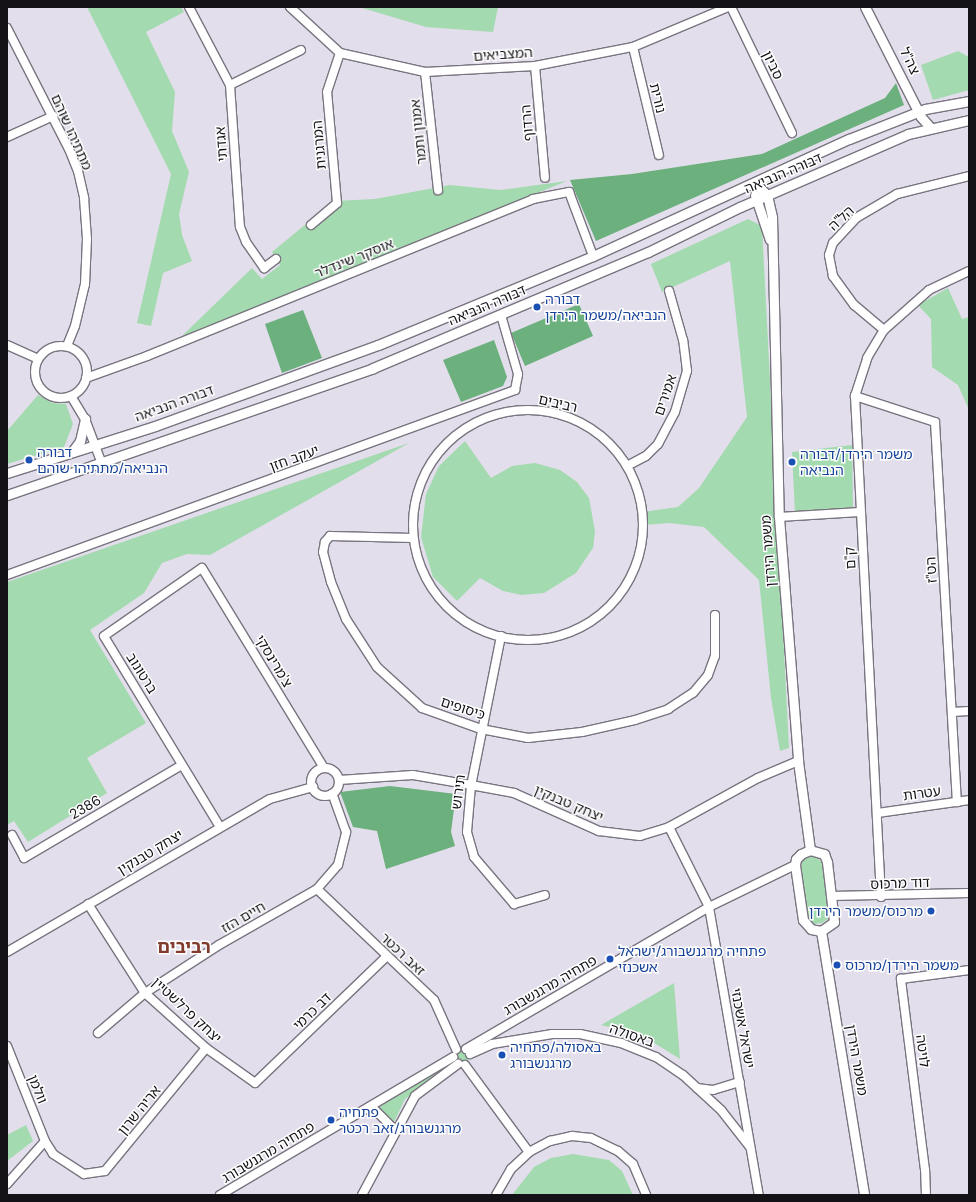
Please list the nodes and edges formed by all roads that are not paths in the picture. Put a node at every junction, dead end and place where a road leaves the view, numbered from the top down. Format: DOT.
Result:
graph roads {
  1 [pos="189,7"];
  2 [pos="290,7"];
  3 [pos="730,7"];
  4 [pos="865,7"];
  5 [pos="7,28"];
  6 [pos="633,48"];
  7 [pos="301,50"];
  8 [pos="340,53"];
  9 [pos="535,66"];
  10 [pos="425,72"];
  11 [pos="230,85"];
  12 [pos="969,101"];
  13 [pos="918,111"];
  14 [pos="53,116"];
  15 [pos="969,120"];
  16 [pos="930,127"];
  17 [pos="792,133"];
  18 [pos="7,137"];
  19 [pos="659,155"];
  20 [pos="969,176"];
  21 [pos="545,178"];
  22 [pos="755,183"];
  23 [pos="438,190"];
  24 [pos="767,195"];
  25 [pos="755,200"];
  26 [pos="310,226"];
  27 [pos="771,249"];
  28 [pos="593,256"];
  29 [pos="276,259"];
  30 [pos="969,271"];
  31 [pos="669,291"];
  32 [pos="501,315"];
  33 [pos="884,330"];
  34 [pos="7,345"];
  35 [pos="67,346"];
  36 [pos="38,359"];
  37 [pos="86,378"];
  38 [pos="71,396"];
  39 [pos="854,396"];
  40 [pos="85,419"];
  41 [pos="96,446"];
  42 [pos="72,452"];
  43 [pos="102,464"];
  44 [pos="627,466"];
  45 [pos="7,473"];
  46 [pos="7,495"];
  47 [pos="860,512"];
  48 [pos="779,516"];
  49 [pos="413,538"];
  50 [pos="202,568"];
  51 [pos="7,575"];
  52 [pos="715,616"];
  53 [pos="502,636"];
  54 [pos="969,711"];
  55 [pos="952,712"];
  56 [pos="481,729"];
  57 [pos="798,761"];
  58 [pos="182,765"];
  59 [pos="324,768"];
  60 [pos="339,780"];
  61 [pos="471,786"];
  62 [pos="313,787"];
  63 [pos="332,793"];
  64 [pos="969,800"];
  65 [pos="957,802"];
  66 [pos="878,813"];
  67 [pos="220,827"];
  68 [pos="669,827"];
  69 [pos="12,835"];
  70 [pos="810,850"];
  71 [pos="795,865"];
  72 [pos="317,889"];
  73 [pos="969,893"];
  74 [pos="545,895"];
  75 [pos="831,896"];
  76 [pos="881,897"];
  77 [pos="88,904"];
  78 [pos="709,907"];
  79 [pos="821,931"];
  80 [pos="7,952"];
  81 [pos="386,957"];
  82 [pos="969,970"];
  83 [pos="145,993"];
  84 [pos="98,1033"];
  85 [pos="7,1046"];
  86 [pos="206,1048"];
  87 [pos="468,1051"];
  88 [pos="454,1053"];
  89 [pos="10,1065"];
  90 [pos="462,1065"];
  91 [pos="740,1082"];
  92 [pos="255,1083"];
  93 [pos="698,1088"];
  94 [pos="371,1106"];
  95 [pos="395,1130"];
  96 [pos="45,1141"];
  97 [pos="751,1148"];
  98 [pos="529,1152"];
  99 [pos="84,1174"];
  100 [pos="7,1184"];
  101 [pos="229,1192"];
  102 [pos="220,1195"];
  103 [pos="362,1195"];
  104 [pos="496,1195"];
  105 [pos="646,1195"];
  106 [pos="759,1195"];
  107 [pos="864,1195"];
  108 [pos="926,1195"];
  1 -- 11 [label="street, אגדתי"];
  2 -- 8 [label="street"];
  3 -- 6 [label="street, המצביאים"];
  3 -- 17 [label="street, סביון"];
  4 -- 13 [label="street, צה\"ל"];
  5 -- 14 [label="street, מתתיהו שוהם"];
  6 -- 9 [label="street, המצביאים"];
  6 -- 19 [label="street, נורית"];
  7 -- 11 [label="street"];
  8 -- 10 [label="street, המצביאים"];
  8 -- 26 [label="street, המרגנית"];
  9 -- 10 [label="street, המצביאים"];
  9 -- 21 [label="street, הרדוף"];
  10 -- 23 [label="street, אמנון ותמר"];
  11 -- 29 [label="street, אגדתי"];
  12 -- 13 [label="street, דבורה הנביאה"];
  13 -- 16 [label="street, צה\"ל"];
  13 -- 22 [label="street, דבורה הנביאה"];
  14 -- 18 [label="street"];
  14 -- 35 [label="street, מתתיהו שוהם"];
  15 -- 16 [label="street, דבורה הנביאה"];
  16 -- 24 [label="street, דבורה הנביאה"];
  20 -- 33 [label="street, הל\"ה"];
  22 -- 24 [label="street"];
  22 -- 25 [label="street, משמר הירדן"];
  22 -- 28 [label="street, דבורה הנביאה"];
  24 -- 25 [label="street, דבורה הנביאה"];
  24 -- 27 [label="street, משמר הירדן"];
  25 -- 27 [label="street, משמר הירדן"];
  25 -- 32 [label="street, דבורה הנביאה"];
  27 -- 48 [label="street, משמר הירדן"];
  28 -- 37 [label="street, אוסקר שינדלר"];
  28 -- 41 [label="street, דבורה הנביאה"];
  30 -- 33 [label="street, ק\"ם"];
  31 -- 44 [label="street, אמירים"];
  32 -- 43 [label="street, דבורה הנביאה"];
  32 -- 51 [label="street, יעקב חזן"];
  33 -- 39 [label="street, ק\"ם"];
  34 -- 36 [label="street"];
  35 -- 36 [label="street"];
  35 -- 37 [label="street"];
  36 -- 38 [label="street"];
  37 -- 38 [label="street"];
  38 -- 40 [label="street"];
  39 -- 47 [label="street, ק\"ם"];
  39 -- 55 [label="street, הט\"ז"];
  40 -- 41 [label="street"];
  40 -- 42 [label="street"];
  41 -- 42 [label="street, דבורה הנביאה"];
  41 -- 43 [label="street"];
  42 -- 45 [label="street, דבורה הנביאה"];
  43 -- 46 [label="street, דבורה הנביאה"];
  44 -- 49 [label="street, רביבים"];
  44 -- 53 [label="street, רביבים"];
  47 -- 48 [label="street"];
  47 -- 66 [label="street, ק\"ם"];
  48 -- 57 [label="street, משמר הירדן"];
  49 -- 53 [label="street, רביבים"];
  49 -- 56 [label="street, כיסופים"];
  50 -- 58 [label="street, ברטונוב"];
  50 -- 59 [label="street, צ'מרינסקי"];
  52 -- 56 [label="street, כיסופים"];
  53 -- 56 [label="street, תירוש"];
  54 -- 55 [label="street"];
  55 -- 65 [label="street, הט\"ז"];
  56 -- 61 [label="street, תירוש"];
  57 -- 68 [label="street, יצחק טבנקין"];
  57 -- 70 [label="street, משמר הירדן"];
  58 -- 67 [label="street, ברטונוב"];
  58 -- 69 [label="street, 2386"];
  59 -- 60 [label="street"];
  59 -- 62 [label="street"];
  60 -- 61 [label="street, יצחק טבנקין"];
  60 -- 63 [label="street"];
  61 -- 68 [label="street, יצחק טבנקין"];
  61 -- 74 [label="street, תירוש"];
  62 -- 63 [label="street"];
  62 -- 67 [label="street, יצחק טבנקין"];
  63 -- 72 [label="street, חיים הזז"];
  64 -- 65 [label="street, עטרות"];
  65 -- 66 [label="street, עטרות"];
  66 -- 76 [label="street, ק\"ם"];
  67 -- 77 [label="street, יצחק טבנקין"];
  68 -- 78 [label="street, ישראל אשכנזי"];
  70 -- 71 [label="street"];
  70 -- 75 [label="street"];
  71 -- 78 [label="street, פתחיה מרגנשבורג"];
  71 -- 79 [label="street"];
  72 -- 81 [label="street, זאב רכטר"];
  72 -- 83 [label="street, חיים הזז"];
  73 -- 76 [label="street, דוד מרכוס"];
  75 -- 76 [label="street, דוד מרכוס"];
  75 -- 79 [label="street"];
  77 -- 80 [label="street, יצחק טבנקין"];
  77 -- 83 [label="street, יצחק פרלשטיין"];
  78 -- 87 [label="street, פתחיה מרגנשבורג"];
  78 -- 91 [label="street, ישראל אשכנזי"];
  79 -- 107 [label="street, משמר הירדן"];
  81 -- 88 [label="street, זאב רכטר"];
  81 -- 92 [label="street, דב כרמי"];
  82 -- 108 [label="street, לויטה"];
  83 -- 84 [label="street, חיים הזז"];
  83 -- 86 [label="street, יצחק פרלשטיין"];
  85 -- 89 [label="street, וולמן"];
  86 -- 92 [label="street, יצחק פרלשטיין"];
  86 -- 99 [label="street, אריה שרון"];
  87 -- 88 [label="street"];
  87 -- 90 [label="street"];
  87 -- 93 [label="street, באסולה"];
  88 -- 90 [label="street, זאב רכטר"];
  88 -- 94 [label="street, פתחיה מרגנשבורג"];
  89 -- 96 [label="street, וולמן"];
  90 -- 95 [label="street"];
  90 -- 98 [label="street, זאב רכטר"];
  91 -- 93 [label="street"];
  91 -- 97 [label="street, ישראל אשכנזי"];
  93 -- 97 [label="street, באסולה"];
  94 -- 95 [label="street"];
  94 -- 101 [label="street, פתחיה מרגנשבורג"];
  95 -- 103 [label="street"];
  96 -- 99 [label="street, וולמן"];
  96 -- 100 [label="street"];
  97 -- 106 [label="street, ישראל אשכנזי"];
  98 -- 104 [label="street"];
  98 -- 105 [label="street"];
  101 -- 102 [label="street, פתחיה מרגנשבורג"];
}
